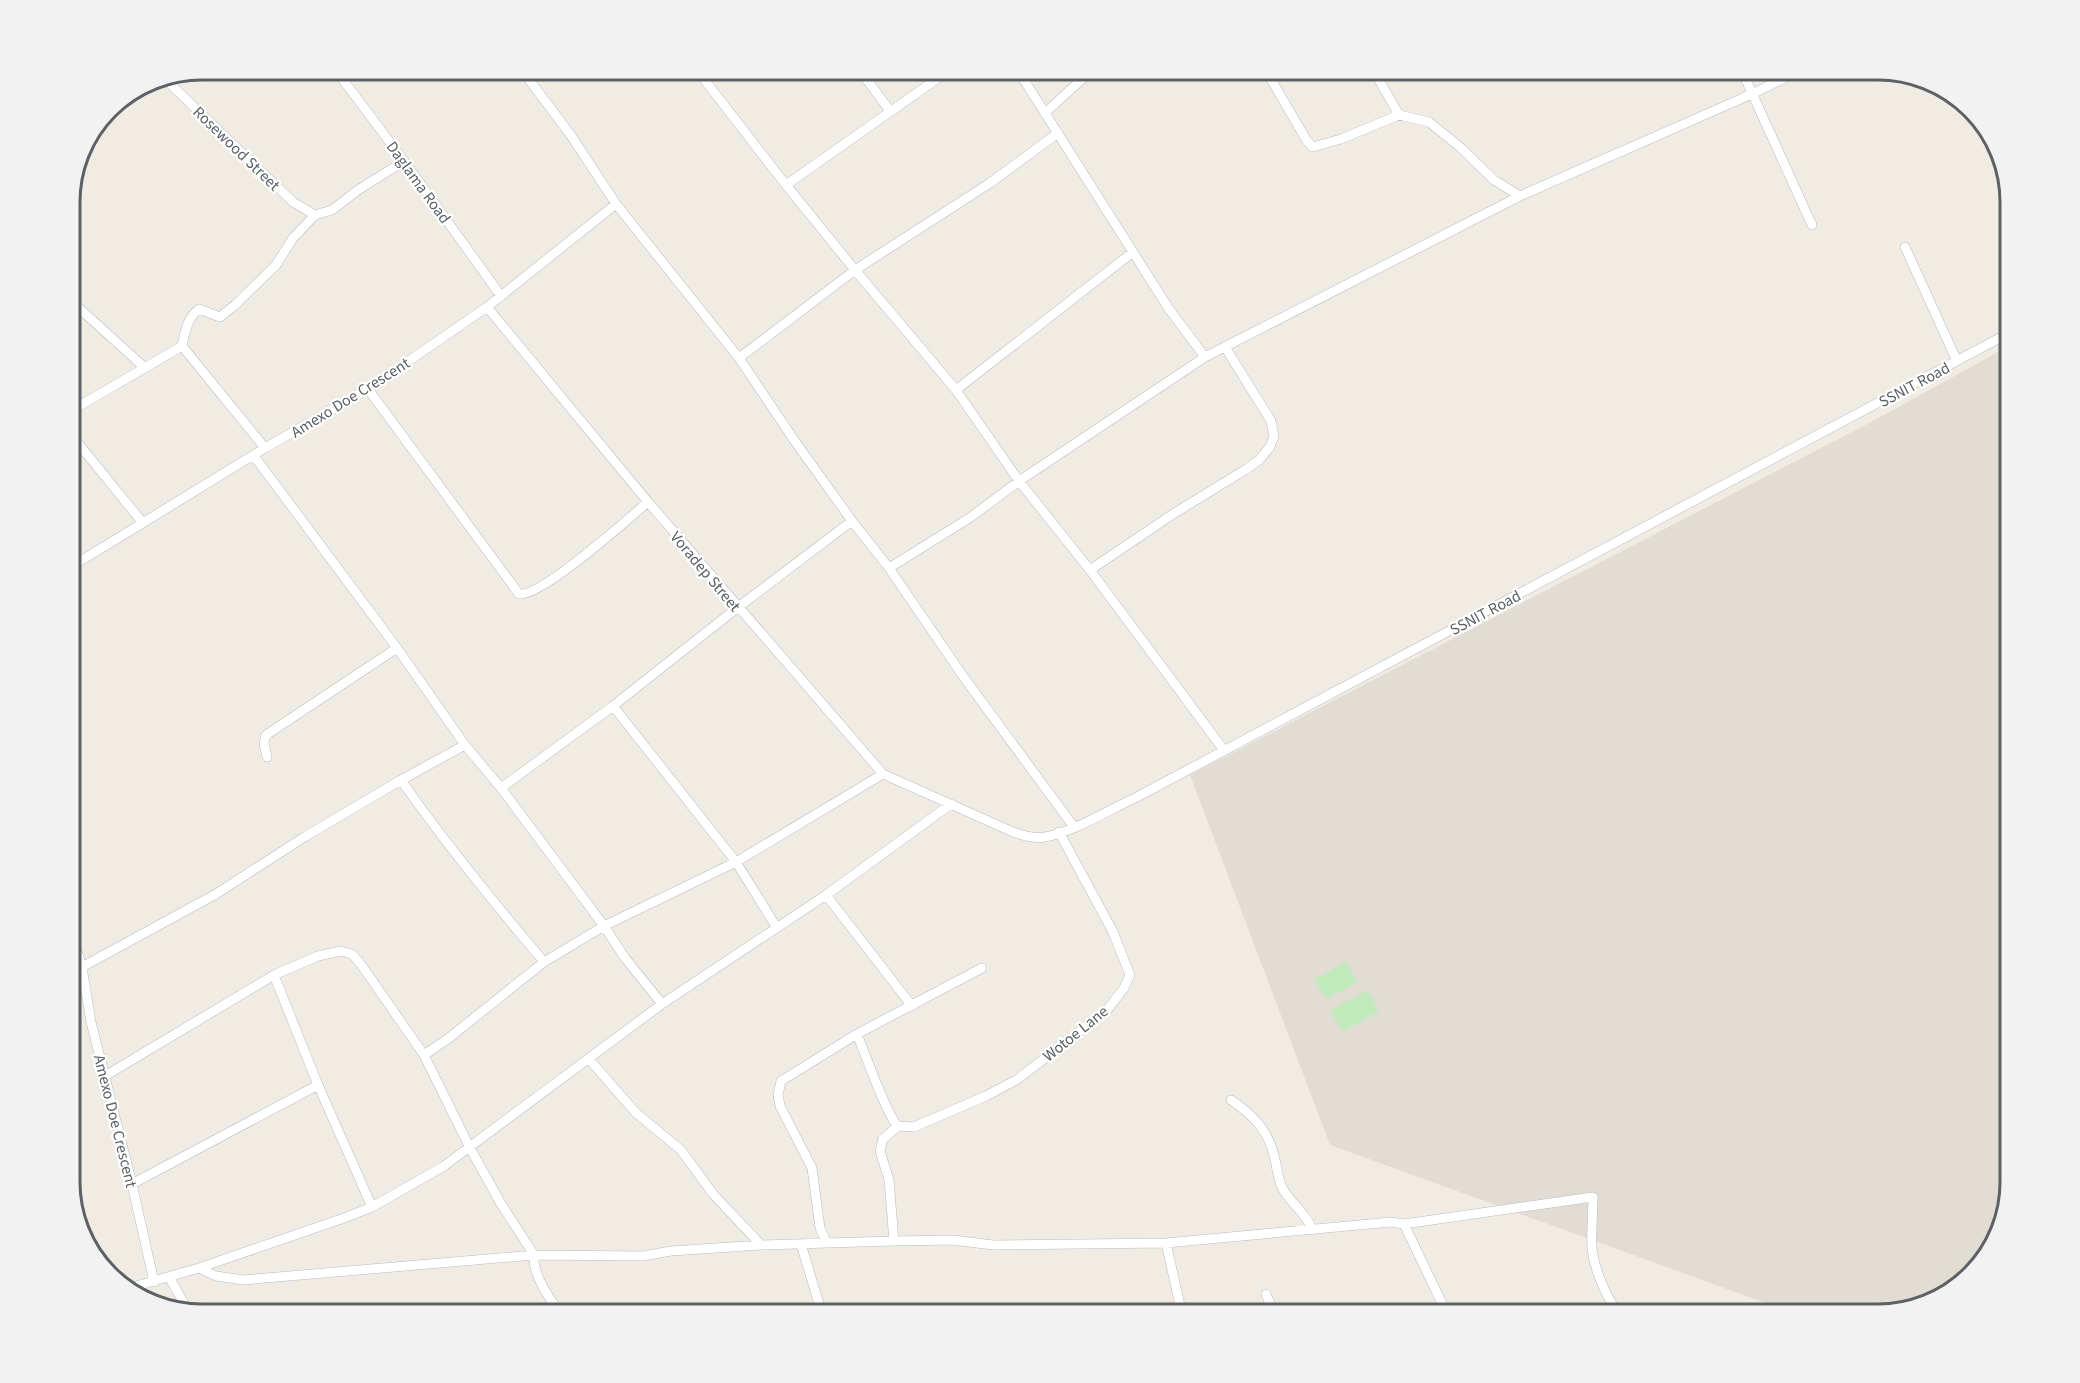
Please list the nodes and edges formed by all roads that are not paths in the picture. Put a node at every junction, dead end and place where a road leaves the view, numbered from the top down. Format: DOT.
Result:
graph roads {
  1 [pos="343,80"];
  2 [pos="529,80"];
  3 [pos="705,80"];
  4 [pos="868,80"];
  5 [pos="935,80"];
  6 [pos="1024,80"];
  7 [pos="1082,80"];
  8 [pos="1271,80"];
  9 [pos="1379,80"];
  10 [pos="1746,80"];
  11 [pos="1781,80"];
  12 [pos="170,84"];
  13 [pos="1752,94"];
  14 [pos="890,111"];
  15 [pos="1045,113"];
  16 [pos="1399,115"];
  17 [pos="1058,133"];
  18 [pos="404,161"];
  19 [pos="786,185"];
  20 [pos="1520,196"];
  21 [pos="616,204"];
  22 [pos="315,214"];
  23 [pos="1812,225"];
  24 [pos="1905,248"];
  25 [pos="1133,252"];
  26 [pos="855,270"];
  27 [pos="501,296"];
  28 [pos="487,307"];
  29 [pos="80,309"];
  30 [pos="2000,338"];
  31 [pos="182,346"];
  32 [pos="1225,347"];
  33 [pos="1205,357"];
  34 [pos="739,358"];
  35 [pos="1957,361"];
  36 [pos="144,367"];
  37 [pos="368,389"];
  38 [pos="956,390"];
  39 [pos="80,405"];
  40 [pos="80,446"];
  41 [pos="265,448"];
  42 [pos="254,456"];
  43 [pos="1018,481"];
  44 [pos="648,502"];
  45 [pos="852,521"];
  46 [pos="142,522"];
  47 [pos="80,561"];
  48 [pos="890,568"];
  49 [pos="1090,570"];
  50 [pos="737,608"];
  51 [pos="397,648"];
  52 [pos="613,706"];
  53 [pos="465,745"];
  54 [pos="1223,749"];
  55 [pos="267,757"];
  56 [pos="883,774"];
  57 [pos="401,780"];
  58 [pos="501,788"];
  59 [pos="951,804"];
  60 [pos="1074,827"];
  61 [pos="1059,832"];
  62 [pos="736,862"];
  63 [pos="826,895"];
  64 [pos="604,926"];
  65 [pos="777,928"];
  66 [pos="80,961"];
  67 [pos="544,962"];
  68 [pos="82,967"];
  69 [pos="982,968"];
  70 [pos="274,975"];
  71 [pos="662,1004"];
  72 [pos="912,1006"];
  73 [pos="857,1034"];
  74 [pos="424,1055"];
  75 [pos="589,1059"];
  76 [pos="105,1076"];
  77 [pos="318,1085"];
  78 [pos="1232,1100"];
  79 [pos="898,1126"];
  80 [pos="470,1148"];
  81 [pos="132,1184"];
  82 [pos="372,1207"];
  83 [pos="1404,1224"];
  84 [pos="1312,1229"];
  85 [pos="894,1241"];
  86 [pos="827,1243"];
  87 [pos="1166,1243"];
  88 [pos="801,1244"];
  89 [pos="761,1245"];
  90 [pos="534,1255"];
  91 [pos="199,1268"];
  92 [pos="169,1277"];
  93 [pos="154,1282"];
  94 [pos="139,1286"];
  95 [pos="1266,1294"];
  96 [pos="183,1301"];
  97 [pos="555,1304"];
  98 [pos="819,1304"];
  99 [pos="1180,1304"];
  100 [pos="1270,1304"];
  101 [pos="1441,1304"];
  102 [pos="1611,1304"];
  1 -- 18 [label="street, Daglama Road"];
  2 -- 21 [label="street"];
  3 -- 19 [label="street"];
  4 -- 14 [label="street"];
  5 -- 14 [label="street"];
  6 -- 15 [label="street"];
  7 -- 15 [label="street"];
  8 -- 16 [label="street"];
  9 -- 16 [label="street"];
  10 -- 13 [label="street"];
  11 -- 13 [label="street"];
  12 -- 22 [label="street, Rosewood Street"];
  13 -- 20 [label="street"];
  13 -- 23 [label="street"];
  14 -- 19 [label="street"];
  15 -- 17 [label="street"];
  16 -- 20 [label="street"];
  17 -- 25 [label="street"];
  17 -- 26 [label="street"];
  18 -- 22 [label="street"];
  18 -- 27 [label="street, Daglama Road"];
  19 -- 26 [label="street"];
  20 -- 32 [label="street"];
  21 -- 27 [label="street, Amexo Doe Crescent"];
  21 -- 34 [label="street"];
  22 -- 31 [label="street"];
  24 -- 35 [label="street"];
  25 -- 33 [label="street"];
  25 -- 38 [label="street"];
  26 -- 34 [label="street"];
  26 -- 38 [label="street"];
  27 -- 28 [label="street, Amexo Doe Crescent"];
  28 -- 37 [label="street, Amexo Doe Crescent"];
  28 -- 44 [label="street, Voradep Street"];
  29 -- 36 [label="street"];
  30 -- 35 [label="street, SSNIT Road"];
  31 -- 36 [label="street"];
  31 -- 41 [label="street"];
  32 -- 33 [label="street"];
  32 -- 49 [label="street"];
  33 -- 43 [label="street"];
  34 -- 45 [label="street"];
  35 -- 54 [label="street, SSNIT Road"];
  36 -- 39 [label="street"];
  37 -- 41 [label="street, Amexo Doe Crescent"];
  37 -- 44 [label="street"];
  38 -- 43 [label="street"];
  40 -- 46 [label="street"];
  41 -- 42 [label="street, Amexo Doe Crescent"];
  42 -- 46 [label="street, Amexo Doe Crescent"];
  42 -- 51 [label="street"];
  43 -- 48 [label="street"];
  43 -- 49 [label="street"];
  44 -- 50 [label="street, Voradep Street"];
  45 -- 48 [label="street"];
  45 -- 50 [label="street"];
  46 -- 47 [label="street, Amexo Doe Crescent"];
  48 -- 60 [label="street"];
  49 -- 54 [label="street"];
  50 -- 52 [label="street"];
  50 -- 56 [label="street, Voradep Street"];
  51 -- 53 [label="street"];
  51 -- 55 [label="street"];
  52 -- 58 [label="street"];
  52 -- 62 [label="street"];
  53 -- 57 [label="street"];
  53 -- 58 [label="street"];
  54 -- 60 [label="street, SSNIT Road"];
  56 -- 59 [label="street, Voradep Street"];
  56 -- 62 [label="street"];
  57 -- 67 [label="street"];
  57 -- 68 [label="street"];
  58 -- 64 [label="street"];
  59 -- 61 [label="street, SSNIT Road"];
  59 -- 63 [label="street"];
  60 -- 61 [label="street, SSNIT Road"];
  61 -- 79 [label="street, Wotoe Lane"];
  62 -- 64 [label="street"];
  62 -- 65 [label="street"];
  63 -- 65 [label="street"];
  63 -- 72 [label="street"];
  64 -- 67 [label="street"];
  64 -- 71 [label="street"];
  65 -- 71 [label="street"];
  66 -- 68 [label="street, Amexo Doe Crescent"];
  67 -- 74 [label="street"];
  68 -- 76 [label="street, Amexo Doe Crescent"];
  69 -- 72 [label="street"];
  70 -- 74 [label="street"];
  70 -- 76 [label="street"];
  70 -- 77 [label="street"];
  71 -- 75 [label="street"];
  72 -- 73 [label="street"];
  73 -- 79 [label="street"];
  73 -- 86 [label="street"];
  74 -- 80 [label="street"];
  75 -- 80 [label="street"];
  75 -- 89 [label="street"];
  76 -- 81 [label="street, Amexo Doe Crescent"];
  77 -- 81 [label="street"];
  77 -- 82 [label="street"];
  78 -- 84 [label="street"];
  79 -- 85 [label="street"];
  80 -- 82 [label="street"];
  80 -- 90 [label="street"];
  81 -- 93 [label="street, Amexo Doe Crescent"];
  82 -- 91 [label="street"];
  83 -- 84 [label="street"];
  83 -- 101 [label="street"];
  83 -- 102 [label="street"];
  84 -- 87 [label="street"];
  85 -- 86 [label="street"];
  85 -- 87 [label="street"];
  86 -- 88 [label="street"];
  87 -- 99 [label="street"];
  88 -- 89 [label="street"];
  88 -- 98 [label="street"];
  89 -- 90 [label="street"];
  90 -- 91 [label="street"];
  90 -- 97 [label="street"];
  91 -- 92 [label="street"];
  92 -- 93 [label="street"];
  92 -- 96 [label="street"];
  93 -- 94 [label="street"];
  95 -- 100 [label="street"];
}
